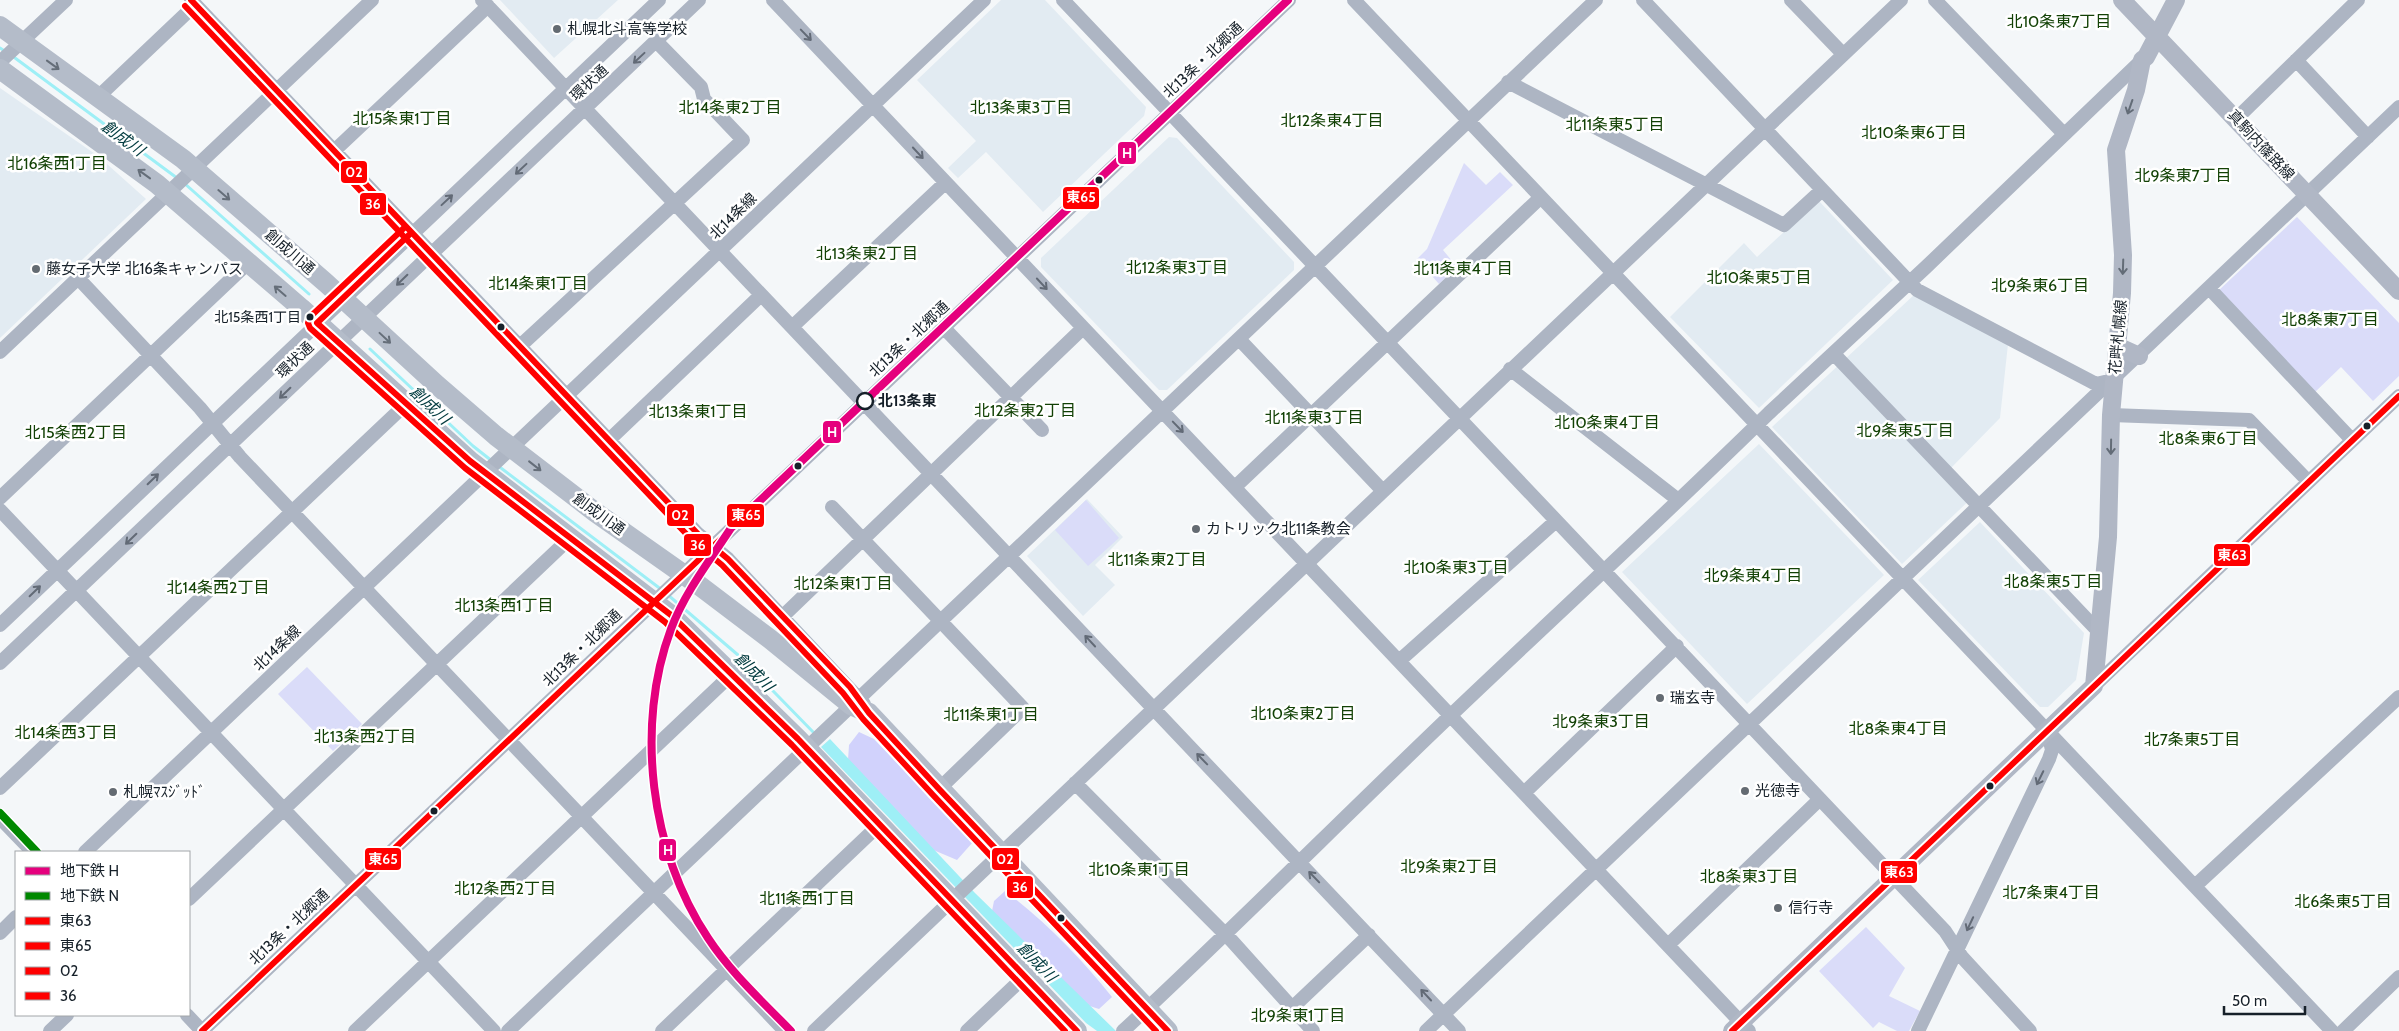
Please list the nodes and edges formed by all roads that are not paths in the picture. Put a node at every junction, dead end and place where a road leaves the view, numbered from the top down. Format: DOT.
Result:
graph roads {
  1 [pos="66,0"];
  2 [pos="372,0"];
  3 [pos="659,0"];
  4 [pos="699,0"];
  5 [pos="772,0"];
  6 [pos="984,0"];
  7 [pos="1063,0"];
  8 [pos="1289,0"];
  9 [pos="1354,0"];
  10 [pos="1596,0"];
  11 [pos="1643,0"];
  12 [pos="1791,0"];
  13 [pos="1901,0"];
  14 [pos="1934,0"];
  15 [pos="2122,0"];
  16 [pos="2176,0"];
  17 [pos="2358,0"];
  18 [pos="193,2"];
  19 [pos="485,3"];
  20 [pos="0,26"];
  21 [pos="2157,37"];
  22 [pos="657,42"];
  23 [pos="18,45"];
  24 [pos="1843,54"];
  25 [pos="2142,60"];
  26 [pos="2296,60"];
  27 [pos="1,64"];
  28 [pos="1508,82"];
  29 [pos="565,88"];
  30 [pos="276,90"];
  31 [pos="98,97"];
  32 [pos="873,105"];
  33 [pos="2399,107"];
  34 [pos="585,109"];
  35 [pos="1170,113"];
  36 [pos="2236,119"];
  37 [pos="1468,120"];
  38 [pos="1765,128"];
  39 [pos="2064,134"];
  40 [pos="2368,137"];
  41 [pos="334,152"];
  42 [pos="191,172"];
  43 [pos="945,183"];
  44 [pos="1707,185"];
  45 [pos="172,190"];
  46 [pos="1822,190"];
  47 [pos="2308,194"];
  48 [pos="1540,198"];
  49 [pos="675,204"];
  50 [pos="411,233"];
  51 [pos="720,250"];
  52 [pos="431,253"];
  53 [pos="1017,259"];
  54 [pos="248,263"];
  55 [pos="1315,266"];
  56 [pos="1612,273"];
  57 [pos="78,278"];
  58 [pos="1910,282"];
  59 [pos="2209,288"];
  60 [pos="2399,291"];
  61 [pos="761,295"];
  62 [pos="343,298"];
  63 [pos="364,317"];
  64 [pos="317,323"];
  65 [pos="792,327"];
  66 [pos="944,328"];
  67 [pos="1083,328"];
  68 [pos="1239,339"];
  69 [pos="337,342"];
  70 [pos="1387,342"];
  71 [pos="520,346"];
  72 [pos="2117,346"];
  73 [pos="0,352"];
  74 [pos="1834,354"];
  75 [pos="150,355"];
  76 [pos="2138,356"];
  77 [pos="1510,369"];
  78 [pos="2114,380"];
  79 [pos="567,395"];
  80 [pos="2399,396"];
  81 [pos="1011,398"];
  82 [pos="406,404"];
  83 [pos="864,404"];
  84 [pos="1162,410"];
  85 [pos="1311,414"];
  86 [pos="2111,415"];
  87 [pos="1460,419"];
  88 [pos="213,422"];
  89 [pos="1758,424"];
  90 [pos="1042,430"];
  91 [pos="609,440"];
  92 [pos="2352,440"];
  93 [pos="230,445"];
  94 [pos="508,451"];
  95 [pos="488,470"];
  96 [pos="930,474"];
  97 [pos="2308,481"];
  98 [pos="1235,487"];
  99 [pos="1382,490"];
  100 [pos="0,498"];
  101 [pos="1677,500"];
  102 [pos="1979,506"];
  103 [pos="832,507"];
  104 [pos="0,510"];
  105 [pos="292,512"];
  106 [pos="1556,521"];
  107 [pos="570,538"];
  108 [pos="863,539"];
  109 [pos="713,547"];
  110 [pos="1009,556"];
  111 [pos="1306,562"];
  112 [pos="57,570"];
  113 [pos="1604,570"];
  114 [pos="1903,579"];
  115 [pos="678,580"];
  116 [pos="364,588"];
  117 [pos="76,591"];
  118 [pos="659,598"];
  119 [pos="783,616"];
  120 [pos="941,621"];
  121 [pos="0,624"];
  122 [pos="2098,631"];
  123 [pos="1677,646"];
  124 [pos="138,657"];
  125 [pos="1399,661"];
  126 [pos="0,663"];
  127 [pos="436,664"];
  128 [pos="732,674"];
  129 [pos="2094,686"];
  130 [pos="2399,697"];
  131 [pos="860,706"];
  132 [pos="1154,709"];
  133 [pos="1450,716"];
  134 [pos="1750,724"];
  135 [pos="2047,732"];
  136 [pos="211,733"];
  137 [pos="509,741"];
  138 [pos="810,745"];
  139 [pos="1075,783"];
  140 [pos="0,788"];
  141 [pos="939,789"];
  142 [pos="1524,793"];
  143 [pos="1820,799"];
  144 [pos="283,810"];
  145 [pos="581,817"];
  146 [pos="0,818"];
  147 [pos="880,824"];
  148 [pos="32,851"];
  149 [pos="86,851"];
  150 [pos="1001,854"];
  151 [pos="1300,862"];
  152 [pos="1597,870"];
  153 [pos="1894,877"];
  154 [pos="356,886"];
  155 [pos="2195,886"];
  156 [pos="961,892"];
  157 [pos="654,894"];
  158 [pos="190,898"];
  159 [pos="15,919"];
  160 [pos="0,933"];
  161 [pos="1224,935"];
  162 [pos="1369,935"];
  163 [pos="1668,945"];
  164 [pos="1957,949"];
  165 [pos="428,962"];
  166 [pos="726,970"];
  167 [pos="1025,976"];
  168 [pos="2399,977"];
  169 [pos="1147,1008"];
  170 [pos="1292,1008"];
  171 [pos="1443,1015"];
  172 [pos="66,1016"];
  173 [pos="188,1016"];
  174 [pos="1741,1028"];
  175 [pos="50,1031"];
  176 [pos="202,1031"];
  177 [pos="355,1031"];
  178 [pos="494,1031"];
  179 [pos="508,1031"];
  180 [pos="662,1031"];
  181 [pos="785,1031"];
  182 [pos="814,1031"];
  183 [pos="967,1031"];
  184 [pos="1077,1031"];
  185 [pos="1123,1031"];
  186 [pos="1168,1031"];
  187 [pos="1313,1031"];
  188 [pos="1426,1031"];
  189 [pos="1459,1031"];
  190 [pos="1918,1031"];
  191 [pos="2030,1031"];
  192 [pos="2332,1031"];
  193 [pos="2343,1031"];
  1 -- 23 [label="street"];
  2 -- 30 [label="street"];
  3 -- 29 [label="street, 環状通"];
  4 -- 22 [label="street, 環状通"];
  5 -- 32 [label="street, one-way"];
  6 -- 32 [label="street, 北14条線"];
  7 -- 35 [label="street"];
  8 -- 35 [label="street, 北13条・北郷通"];
  9 -- 37 [label="street"];
  10 -- 28 [label="street"];
  11 -- 38 [label="street"];
  12 -- 24 [label="street"];
  13 -- 24 [label="street"];
  14 -- 39 [label="street"];
  15 -- 21 [label="main road, 真駒内篠路線"];
  16 -- 21 [label="main road, 花畔札幌線"];
  17 -- 26 [label="street"];
  18 -- 30 [label="street"];
  18 -- 31 [label="street"];
  19 -- 29 [label="street"];
  19 -- 41 [label="street"];
  20 -- 23 [label="highway, 創成川通"];
  21 -- 25 [label="main road, 花畔札幌線"];
  21 -- 36 [label="main road, 真駒内篠路線"];
  22 -- 34 [label="street, 環状通, one-way"];
  22 -- 49 [label="street"];
  23 -- 27 [label="street"];
  23 -- 31 [label="highway, 創成川通, one-way"];
  24 -- 38 [label="street"];
  25 -- 39 [label="street"];
  25 -- 72 [label="main road, 花畔札幌線, one-way"];
  26 -- 36 [label="street"];
  26 -- 40 [label="street"];
  45 -- 27 [label="highway, one-way"];
  28 -- 37 [label="street"];
  28 -- 44 [label="street"];
  29 -- 34 [label="street"];
  50 -- 29 [label="street, 環状通, one-way"];
  30 -- 41 [label="street"];
  30 -- 42 [label="street"];
  31 -- 42 [label="highway, 創成川通"];
  32 -- 43 [label="street, one-way"];
  32 -- 51 [label="street, 北14条線"];
  33 -- 40 [label="street"];
  34 -- 49 [label="street"];
  34 -- 52 [label="street, 環状通, one-way"];
  35 -- 53 [label="street, 北13条・北郷通"];
  35 -- 55 [label="street"];
  36 -- 47 [label="main road, 真駒内篠路線"];
  37 -- 48 [label="street"];
  37 -- 55 [label="street"];
  38 -- 44 [label="street"];
  38 -- 46 [label="street"];
  39 -- 58 [label="street"];
  40 -- 47 [label="street"];
  41 -- 50 [label="street"];
  42 -- 45 [label="street"];
  42 -- 62 [label="highway, 創成川通, one-way"];
  43 -- 53 [label="street"];
  43 -- 65 [label="street"];
  44 -- 46 [label="street"];
  44 -- 56 [label="street"];
  45 -- 54 [label="highway"];
  45 -- 57 [label="street"];
  46 -- 58 [label="street"];
  47 -- 59 [label="street"];
  47 -- 60 [label="main road, 真駒内篠路線"];
  48 -- 56 [label="street"];
  48 -- 70 [label="street"];
  49 -- 51 [label="street"];
  49 -- 71 [label="street"];
  50 -- 52 [label="street"];
  50 -- 62 [label="street, 環状通"];
  51 -- 61 [label="street"];
  51 -- 79 [label="street, 北14条線"];
  52 -- 63 [label="street, 環状通, one-way"];
  52 -- 71 [label="street"];
  53 -- 66 [label="street, 北13条・北郷通"];
  53 -- 67 [label="street, one-way"];
  64 -- 54 [label="highway, one-way"];
  54 -- 75 [label="street"];
  55 -- 68 [label="street"];
  55 -- 70 [label="street"];
  56 -- 77 [label="street"];
  56 -- 89 [label="street"];
  57 -- 73 [label="street"];
  57 -- 75 [label="street"];
  58 -- 74 [label="street"];
  58 -- 78 [label="street"];
  59 -- 76 [label="street"];
  59 -- 92 [label="street"];
  61 -- 65 [label="street"];
  61 -- 91 [label="street"];
  62 -- 63 [label="highway, 創成川通"];
  62 -- 64 [label="street, 環状通"];
  63 -- 69 [label="street, 環状通"];
  63 -- 94 [label="highway, 創成川通, one-way"];
  64 -- 69 [label="highway"];
  64 -- 88 [label="street, 環状通"];
  65 -- 83 [label="street"];
  66 -- 81 [label="street"];
  66 -- 83 [label="street, 北13条・北郷通"];
  67 -- 81 [label="street"];
  67 -- 84 [label="street"];
  68 -- 84 [label="street"];
  68 -- 85 [label="street"];
  69 -- 82 [label="highway"];
  69 -- 93 [label="street, 環状通, one-way"];
  70 -- 85 [label="street"];
  70 -- 87 [label="street"];
  71 -- 79 [label="street"];
  72 -- 76 [label="main road"];
  72 -- 78 [label="main road, 花畔札幌線"];
  74 -- 89 [label="street"];
  74 -- 102 [label="street"];
  75 -- 88 [label="street"];
  75 -- 100 [label="street"];
  76 -- 78 [label="street"];
  77 -- 87 [label="street"];
  77 -- 101 [label="street"];
  78 -- 86 [label="main road, 花畔札幌線"];
  78 -- 102 [label="street"];
  79 -- 91 [label="street"];
  79 -- 94 [label="street, 北14条線"];
  80 -- 92 [label="street"];
  81 -- 90 [label="street"];
  81 -- 96 [label="street"];
  82 -- 95 [label="highway"];
  82 -- 105 [label="street"];
  83 -- 96 [label="street"];
  83 -- 109 [label="street, 北13条・北郷通"];
  84 -- 98 [label="street, one-way"];
  84 -- 110 [label="street"];
  85 -- 98 [label="street"];
  85 -- 99 [label="street"];
  86 -- 97 [label="street"];
  86 -- 122 [label="main road, 花畔札幌線, one-way"];
  87 -- 99 [label="street"];
  87 -- 106 [label="street"];
  88 -- 93 [label="street"];
  112 -- 88 [label="street, 環状通, one-way"];
  89 -- 101 [label="street"];
  89 -- 114 [label="street"];
  91 -- 109 [label="street"];
  92 -- 97 [label="street"];
  93 -- 105 [label="street"];
  93 -- 117 [label="street, 環状通, one-way"];
  94 -- 95 [label="street, 北14条線"];
  94 -- 115 [label="highway, 創成川通, one-way"];
  95 -- 107 [label="highway"];
  95 -- 116 [label="street, 北14条線"];
  96 -- 108 [label="street"];
  96 -- 110 [label="street"];
  97 -- 129 [label="street"];
  98 -- 111 [label="street"];
  99 -- 111 [label="street"];
  101 -- 113 [label="street"];
  102 -- 114 [label="street"];
  102 -- 122 [label="street"];
  103 -- 108 [label="street"];
  104 -- 112 [label="street"];
  105 -- 116 [label="street"];
  105 -- 124 [label="street"];
  106 -- 113 [label="street"];
  106 -- 125 [label="street"];
  107 -- 118 [label="highway"];
  107 -- 127 [label="street"];
  108 -- 119 [label="street"];
  108 -- 120 [label="street"];
  109 -- 115 [label="street, 北13条・北郷通"];
  109 -- 119 [label="street"];
  110 -- 120 [label="street"];
  132 -- 110 [label="street, one-way"];
  111 -- 125 [label="street"];
  111 -- 132 [label="street"];
  112 -- 117 [label="street"];
  121 -- 112 [label="street, 環状通, one-way"];
  113 -- 123 [label="street"];
  113 -- 133 [label="street"];
  114 -- 134 [label="street"];
  114 -- 135 [label="street"];
  115 -- 118 [label="street, 北13条・北郷通"];
  115 -- 131 [label="highway, 創成川通"];
  116 -- 127 [label="street"];
  116 -- 136 [label="street, 北14条線"];
  117 -- 124 [label="street"];
  117 -- 126 [label="street, 環状通"];
  118 -- 128 [label="highway"];
  118 -- 137 [label="street, 北13条・北郷通"];
  119 -- 131 [label="street"];
  120 -- 131 [label="street"];
  120 -- 141 [label="street"];
  122 -- 129 [label="main road, 花畔札幌線"];
  123 -- 134 [label="street"];
  123 -- 142 [label="street"];
  124 -- 136 [label="street"];
  124 -- 140 [label="street"];
  125 -- 133 [label="street"];
  127 -- 137 [label="street"];
  127 -- 144 [label="street"];
  128 -- 138 [label="highway"];
  128 -- 145 [label="street"];
  129 -- 135 [label="main road"];
  130 -- 155 [label="street"];
  131 -- 138 [label="street"];
  131 -- 141 [label="highway, 創成川通"];
  132 -- 139 [label="street"];
  151 -- 132 [label="street, one-way"];
  133 -- 142 [label="street"];
  133 -- 151 [label="street"];
  134 -- 143 [label="street"];
  134 -- 152 [label="street"];
  135 -- 153 [label="main road"];
  135 -- 155 [label="street"];
  135 -- 164 [label="street, one-way"];
  136 -- 144 [label="street"];
  136 -- 149 [label="street, 北14条線"];
  137 -- 145 [label="street"];
  137 -- 154 [label="street, 北13条・北郷通"];
  138 -- 147 [label="highway"];
  138 -- 157 [label="street"];
  139 -- 150 [label="street"];
  139 -- 161 [label="street"];
  141 -- 150 [label="highway, 創成川通"];
  142 -- 152 [label="street"];
  143 -- 153 [label="street"];
  143 -- 163 [label="street"];
  144 -- 154 [label="street"];
  144 -- 158 [label="street"];
  145 -- 157 [label="street"];
  145 -- 165 [label="street"];
  146 -- 148 [label="street"];
  147 -- 156 [label="highway"];
  147 -- 166 [label="street"];
  150 -- 156 [label="street"];
  150 -- 169 [label="highway, 創成川通"];
  151 -- 161 [label="street"];
  162 -- 151 [label="street, one-way"];
  152 -- 163 [label="street"];
  152 -- 171 [label="street"];
  153 -- 164 [label="street"];
  153 -- 174 [label="main road"];
  154 -- 165 [label="street"];
  154 -- 176 [label="street, 北13条・北郷通"];
  155 -- 192 [label="street"];
  156 -- 167 [label="highway"];
  156 -- 182 [label="street"];
  157 -- 166 [label="street"];
  157 -- 179 [label="street"];
  159 -- 160 [label="street"];
  161 -- 169 [label="street"];
  161 -- 170 [label="street"];
  162 -- 170 [label="street"];
  171 -- 162 [label="street, one-way"];
  163 -- 174 [label="street"];
  164 -- 190 [label="street"];
  164 -- 191 [label="street"];
  165 -- 177 [label="street"];
  165 -- 178 [label="street"];
  166 -- 180 [label="street"];
  166 -- 181 [label="street"];
  167 -- 183 [label="street"];
  167 -- 184 [label="highway"];
  168 -- 193 [label="street"];
  169 -- 185 [label="street"];
  169 -- 186 [label="highway, 創成川通"];
  170 -- 187 [label="street"];
  171 -- 188 [label="street"];
  171 -- 189 [label="street"];
  172 -- 175 [label="street"];
  173 -- 176 [label="street"];
}
